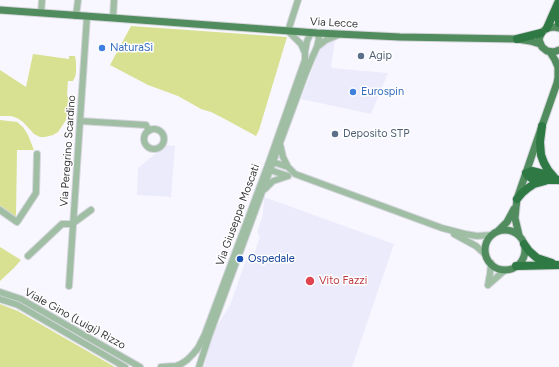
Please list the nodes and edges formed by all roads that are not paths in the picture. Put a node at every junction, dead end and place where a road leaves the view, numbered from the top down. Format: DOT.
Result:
graph roads {
  1 [pos="42,0"];
  2 [pos="78,0"];
  3 [pos="114,0"];
  4 [pos="298,0"];
  5 [pos="558,2"];
  6 [pos="0,10"];
  7 [pos="41,13"];
  8 [pos="76,16"];
  9 [pos="87,16"];
  10 [pos="113,18"];
  11 [pos="559,22"];
  12 [pos="559,28"];
  13 [pos="544,30"];
  14 [pos="288,31"];
  15 [pos="314,33"];
  16 [pos="340,34"];
  17 [pos="517,40"];
  18 [pos="540,44"];
  19 [pos="317,47"];
  20 [pos="559,50"];
  21 [pos="550,52"];
  22 [pos="305,53"];
  23 [pos="559,72"];
  24 [pos="557,83"];
  25 [pos="80,121"];
  26 [pos="542,126"];
  27 [pos="149,131"];
  28 [pos="280,144"];
  29 [pos="37,154"];
  30 [pos="271,166"];
  31 [pos="288,167"];
  32 [pos="526,173"];
  33 [pos="295,174"];
  34 [pos="288,176"];
  35 [pos="548,180"];
  36 [pos="558,180"];
  37 [pos="263,191"];
  38 [pos="517,199"];
  39 [pos="516,208"];
  40 [pos="0,210"];
  41 [pos="91,210"];
  42 [pos="72,224"];
  43 [pos="442,228"];
  44 [pos="494,234"];
  45 [pos="519,235"];
  46 [pos="524,244"];
  47 [pos="486,255"];
  48 [pos="28,256"];
  49 [pos="491,263"];
  50 [pos="559,265"];
  51 [pos="516,266"];
  52 [pos="505,270"];
  53 [pos="69,286"];
  54 [pos="0,292"];
  55 [pos="0,299"];
  56 [pos="125,367"];
  57 [pos="140,367"];
  58 [pos="161,367"];
  59 [pos="169,367"];
  60 [pos="199,367"];
  1 -- 7 [label="street"];
  2 -- 8 [label="street"];
  3 -- 10 [label="street"];
  4 -- 14 [label="street"];
  5 -- 11 [label="highway"];
  5 -- 13 [label="highway"];
  6 -- 7 [label="main road, Via Lecce"];
  7 -- 8 [label="main road, Via Lecce"];
  8 -- 9 [label="main road, Via Lecce"];
  9 -- 10 [label="main road, Via Lecce"];
  9 -- 25 [label="street, Via Peregrino Scardino"];
  10 -- 14 [label="main road, Via Lecce"];
  12 -- 13 [label="main road"];
  13 -- 17 [label="highway"];
  13 -- 18 [label="main road"];
  14 -- 15 [label="main road, Via Lecce"];
  14 -- 22 [label="street"];
  15 -- 16 [label="main road, Via Lecce"];
  15 -- 19 [label="street, Via Giuseppe Moscati"];
  15 -- 22 [label="street, Via Giuseppe Moscati"];
  16 -- 17 [label="main road, Via Lecce"];
  16 -- 19 [label="street"];
  17 -- 18 [label="main road, Via Lecce"];
  18 -- 21 [label="main road"];
  19 -- 28 [label="street, Via Giuseppe Moscati"];
  20 -- 21 [label="main road"];
  21 -- 24 [label="main road"];
  22 -- 30 [label="street, Via Giuseppe Moscati"];
  23 -- 24 [label="main road"];
  24 -- 26 [label="main road"];
  25 -- 27 [label="street"];
  25 -- 42 [label="street, Via Peregrino Scardino"];
  26 -- 32 [label="main road"];
  26 -- 36 [label="highway"];
  28 -- 30 [label="street, Via Giuseppe Moscati"];
  28 -- 31 [label="street"];
  29 -- 40 [label="street"];
  30 -- 31 [label="street"];
  30 -- 34 [label="street"];
  30 -- 37 [label="street, Via Giuseppe Moscati"];
  30 -- 59 [label="street, Via Giuseppe Moscati"];
  31 -- 33 [label="street"];
  32 -- 35 [label="highway"];
  32 -- 36 [label="highway"];
  32 -- 38 [label="main road"];
  33 -- 34 [label="street"];
  33 -- 43 [label="street"];
  34 -- 37 [label="street"];
  35 -- 36 [label="highway"];
  35 -- 38 [label="highway"];
  37 -- 60 [label="street, Via Giuseppe Moscati"];
  38 -- 39 [label="main road"];
  39 -- 44 [label="main road"];
  39 -- 45 [label="main road"];
  41 -- 42 [label="street"];
  42 -- 48 [label="street"];
  42 -- 53 [label="street, Via Peregrino Scardino"];
  43 -- 44 [label="street"];
  43 -- 47 [label="street"];
  44 -- 45 [label="main road"];
  44 -- 47 [label="main road"];
  45 -- 46 [label="main road"];
  46 -- 50 [label="highway"];
  46 -- 51 [label="main road"];
  47 -- 49 [label="main road"];
  49 -- 52 [label="main road"];
  49 -- 52 [label="street"];
  50 -- 51 [label="highway"];
  51 -- 52 [label="main road"];
  54 -- 57 [label="street, Viale Gino (Luigi) Rizzo"];
  55 -- 56 [label="street, Viale Gino (Luigi) Rizzo"];
  58 -- 59 [label="street, Via Giuseppe Moscati"];
}
